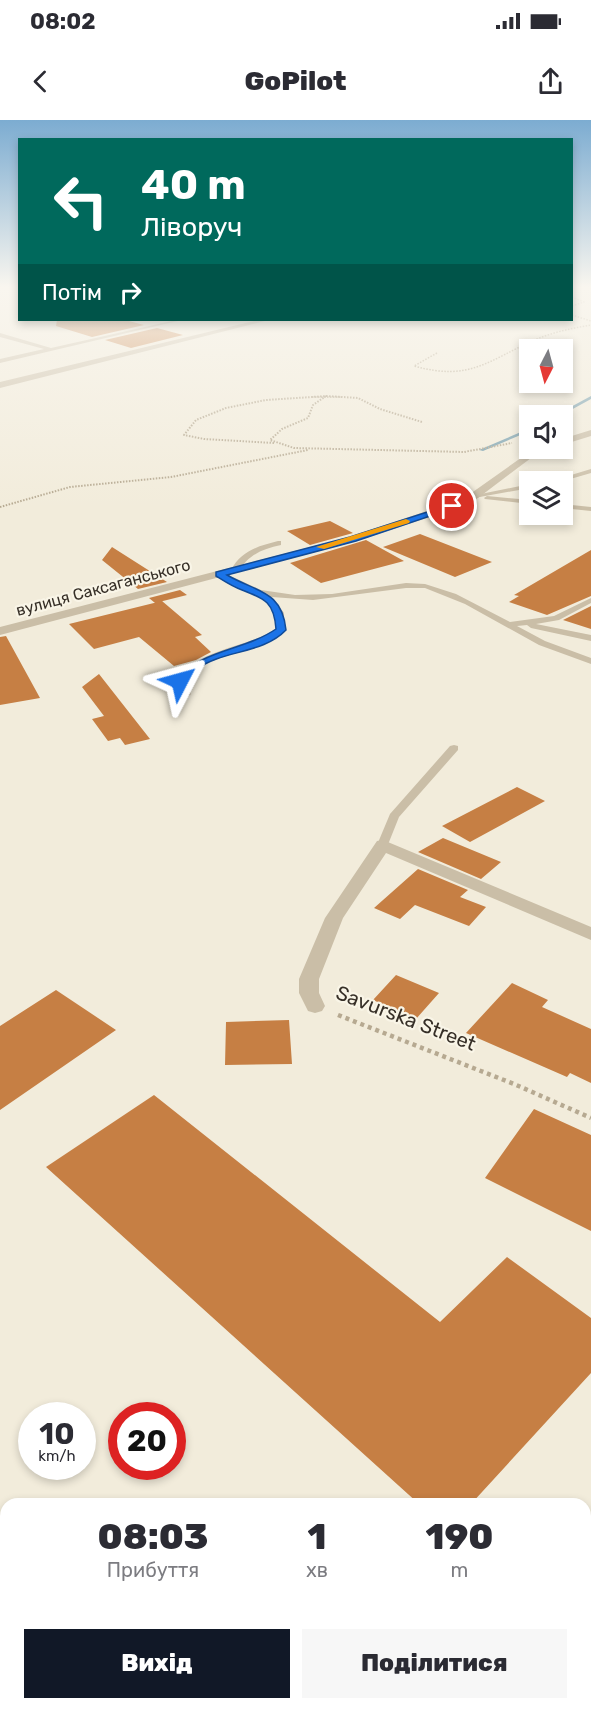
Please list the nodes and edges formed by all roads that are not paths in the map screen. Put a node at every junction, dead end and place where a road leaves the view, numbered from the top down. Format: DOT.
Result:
graph roads {
  1 [pos="106,359"];
  2 [pos="0,385"];
  3 [pos="591,433"];
  4 [pos="573,439"];
  5 [pos="524,459"];
  6 [pos="591,471"];
  7 [pos="577,476"];
  8 [pos="573,477"];
  9 [pos="591,481"];
  10 [pos="519,488"];
  11 [pos="474,496"];
  12 [pos="519,501"];
  13 [pos="573,507"];
  14 [pos="591,509"];
  15 [pos="278,543"];
  16 [pos="235,570"];
  17 [pos="219,574"];
  18 [pos="266,595"];
  19 [pos="591,600"];
  20 [pos="524,623"];
  21 [pos="509,625"];
  22 [pos="0,631"];
  23 [pos="591,638"];
  24 [pos="591,661"];
  25 [pos="186,694"];
  26 [pos="454,748"];
  27 [pos="383,845"];
  28 [pos="591,934"];
  29 [pos="315,1006"];
  1 -- 2 [label="street"];
  3 -- 4 [label="street"];
  5 -- 11 [label="street, вулиця Саксаганського"];
  6 -- 7 [label="lane"];
  7 -- 8 [label="lane"];
  7 -- 9 [label="lane"];
  10 -- 11 [label="lane"];
  11 -- 12 [label="lane"];
  11 -- 16 [label="street, вулиця Саксаганського"];
  13 -- 14 [label="lane"];
  15 -- 16 [label="lane"];
  16 -- 17 [label="street, вулиця Саксаганського"];
  17 -- 18 [label="lane"];
  17 -- 22 [label="street, вулиця Саксаганського"];
  18 -- 21 [label="lane"];
  18 -- 25 [label="lane"];
  19 -- 20 [label="lane"];
  20 -- 21 [label="lane"];
  20 -- 23 [label="lane"];
  21 -- 24 [label="lane"];
  26 -- 27 [label="lane"];
  27 -- 28 [label="street"];
  27 -- 29 [label="street, Savurska Street"];
}
